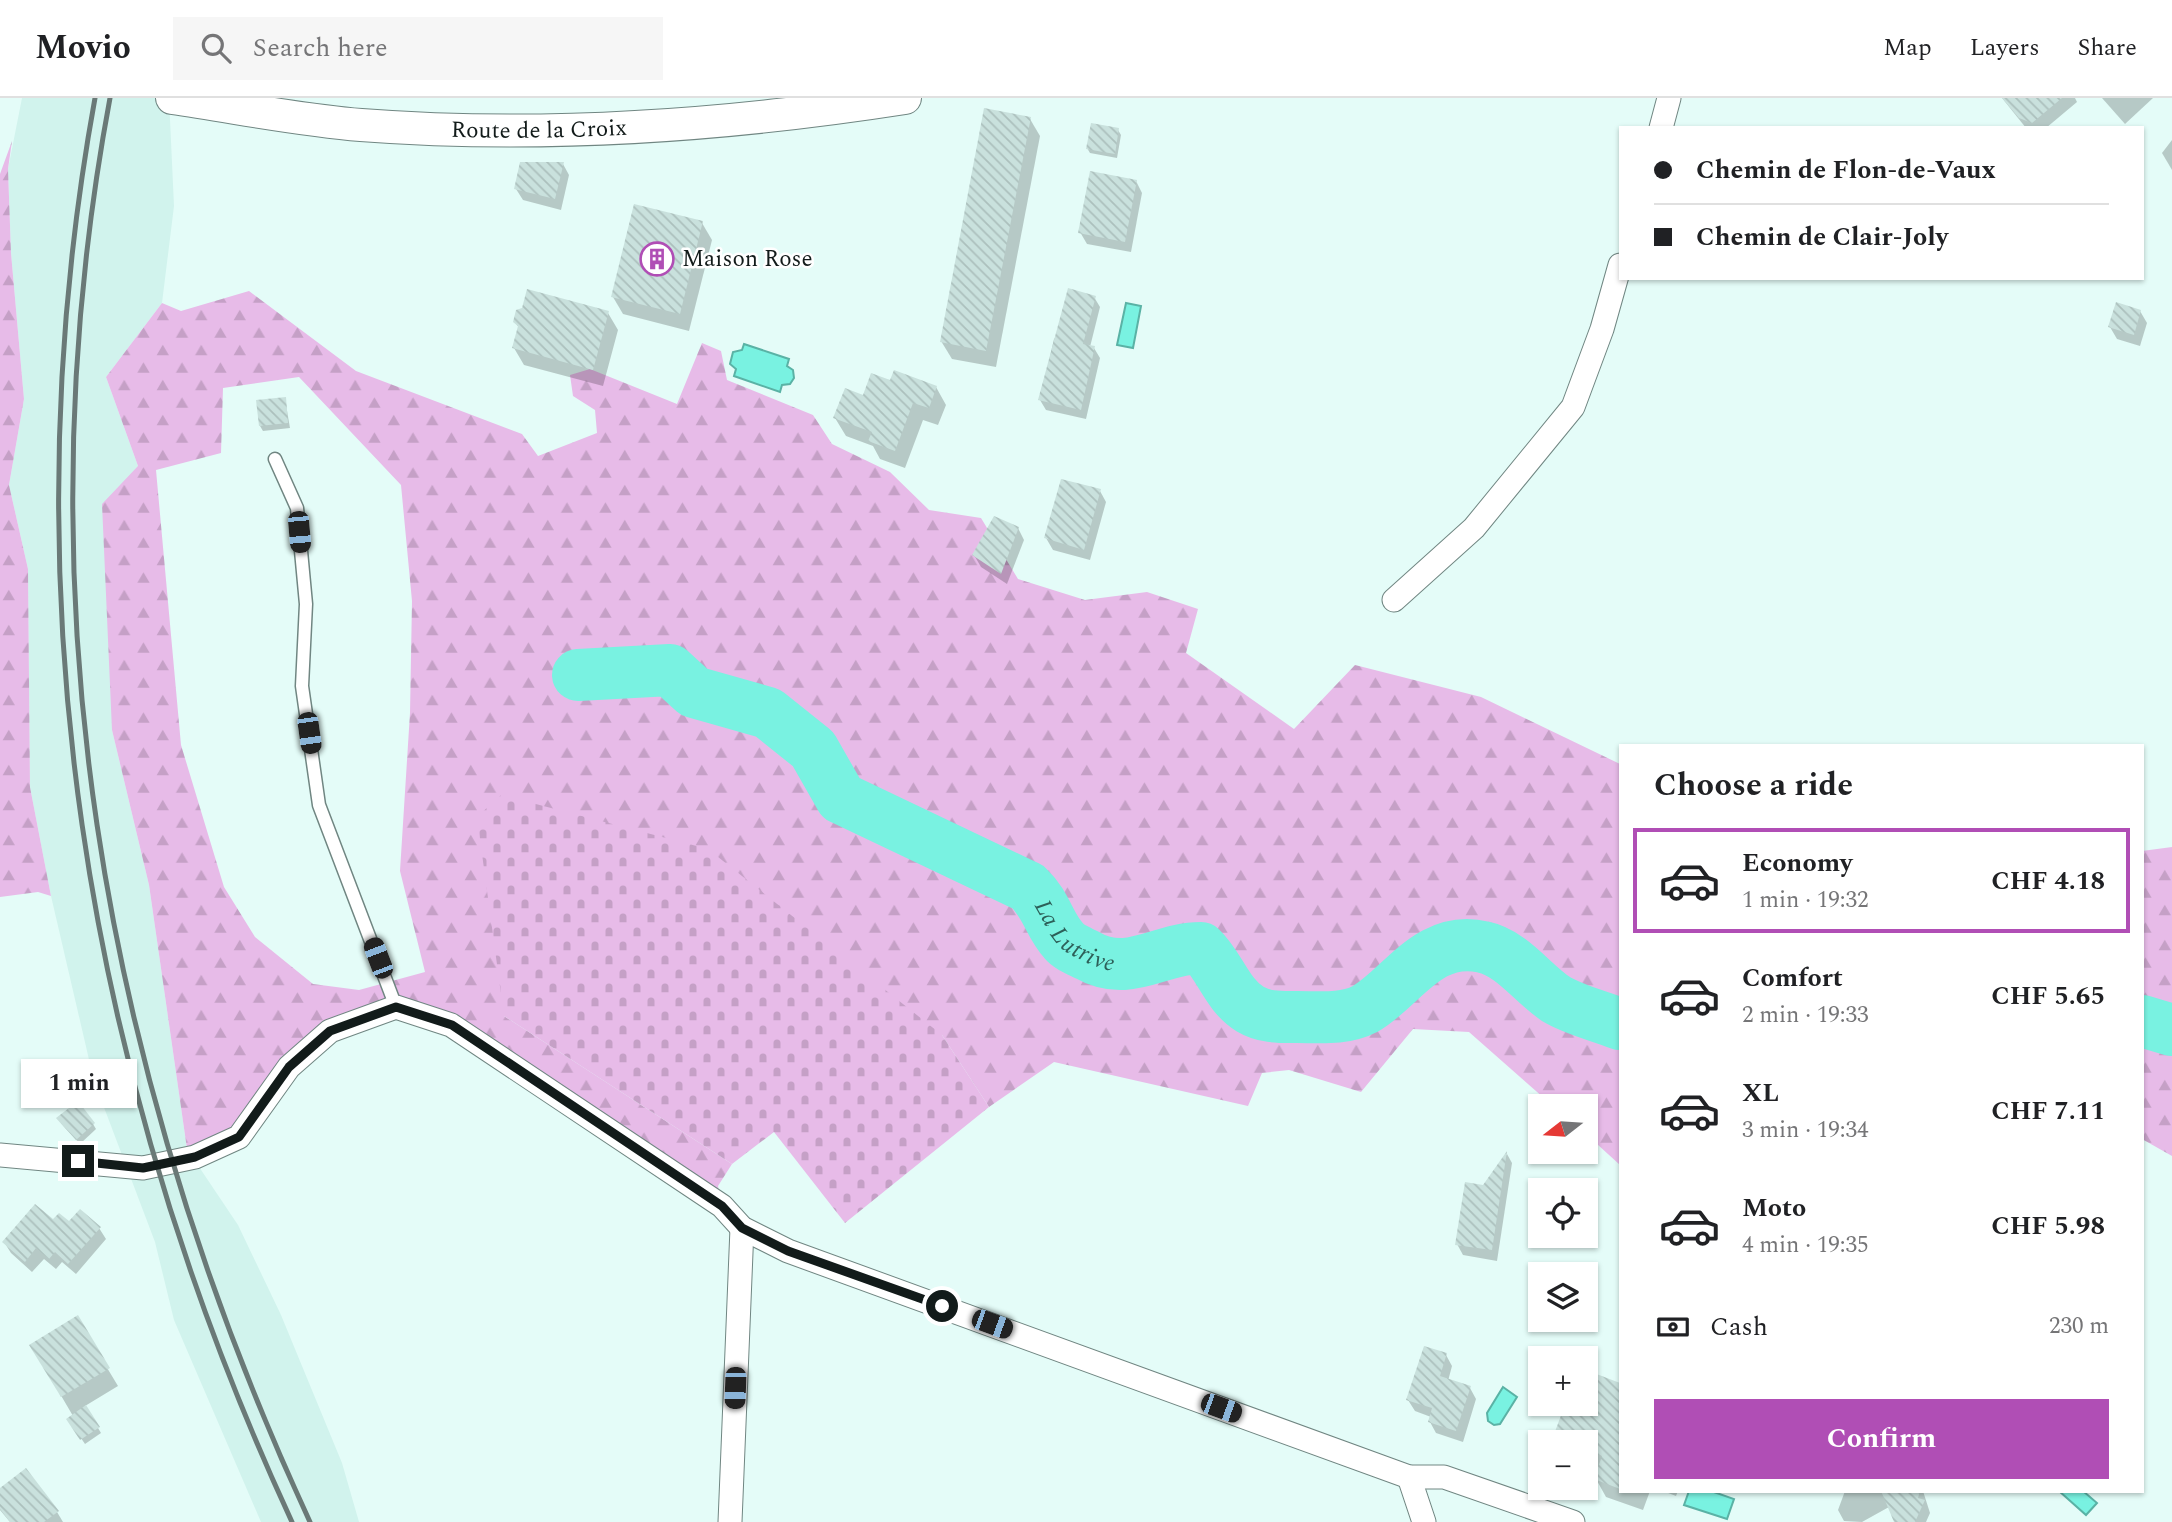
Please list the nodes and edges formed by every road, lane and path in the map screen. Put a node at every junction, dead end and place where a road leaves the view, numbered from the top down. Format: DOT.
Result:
graph roads {
  1 [pos="172,98"];
  2 [pos="905,98"];
  3 [pos="1669,98"];
  4 [pos="1662,126"];
  5 [pos="1619,269"];
  6 [pos="275,458"];
  7 [pos="1394,600"];
  8 [pos="396,1007"];
  9 [pos="0,1155"];
  10 [pos="742,1228"];
  11 [pos="1409,1477"];
  12 [pos="730,1522"];
  13 [pos="1424,1522"];
  14 [pos="1573,1522"];
  1 -- 2 [label="street, Route de la Croix"];
  3 -- 4 [label="street"];
  5 -- 7 [label="street"];
  6 -- 8 [label="lane"];
  8 -- 9 [label="street"];
  8 -- 10 [label="street"];
  10 -- 11 [label="street"];
  10 -- 12 [label="street"];
  11 -- 13 [label="street"];
  11 -- 14 [label="street"];
}
